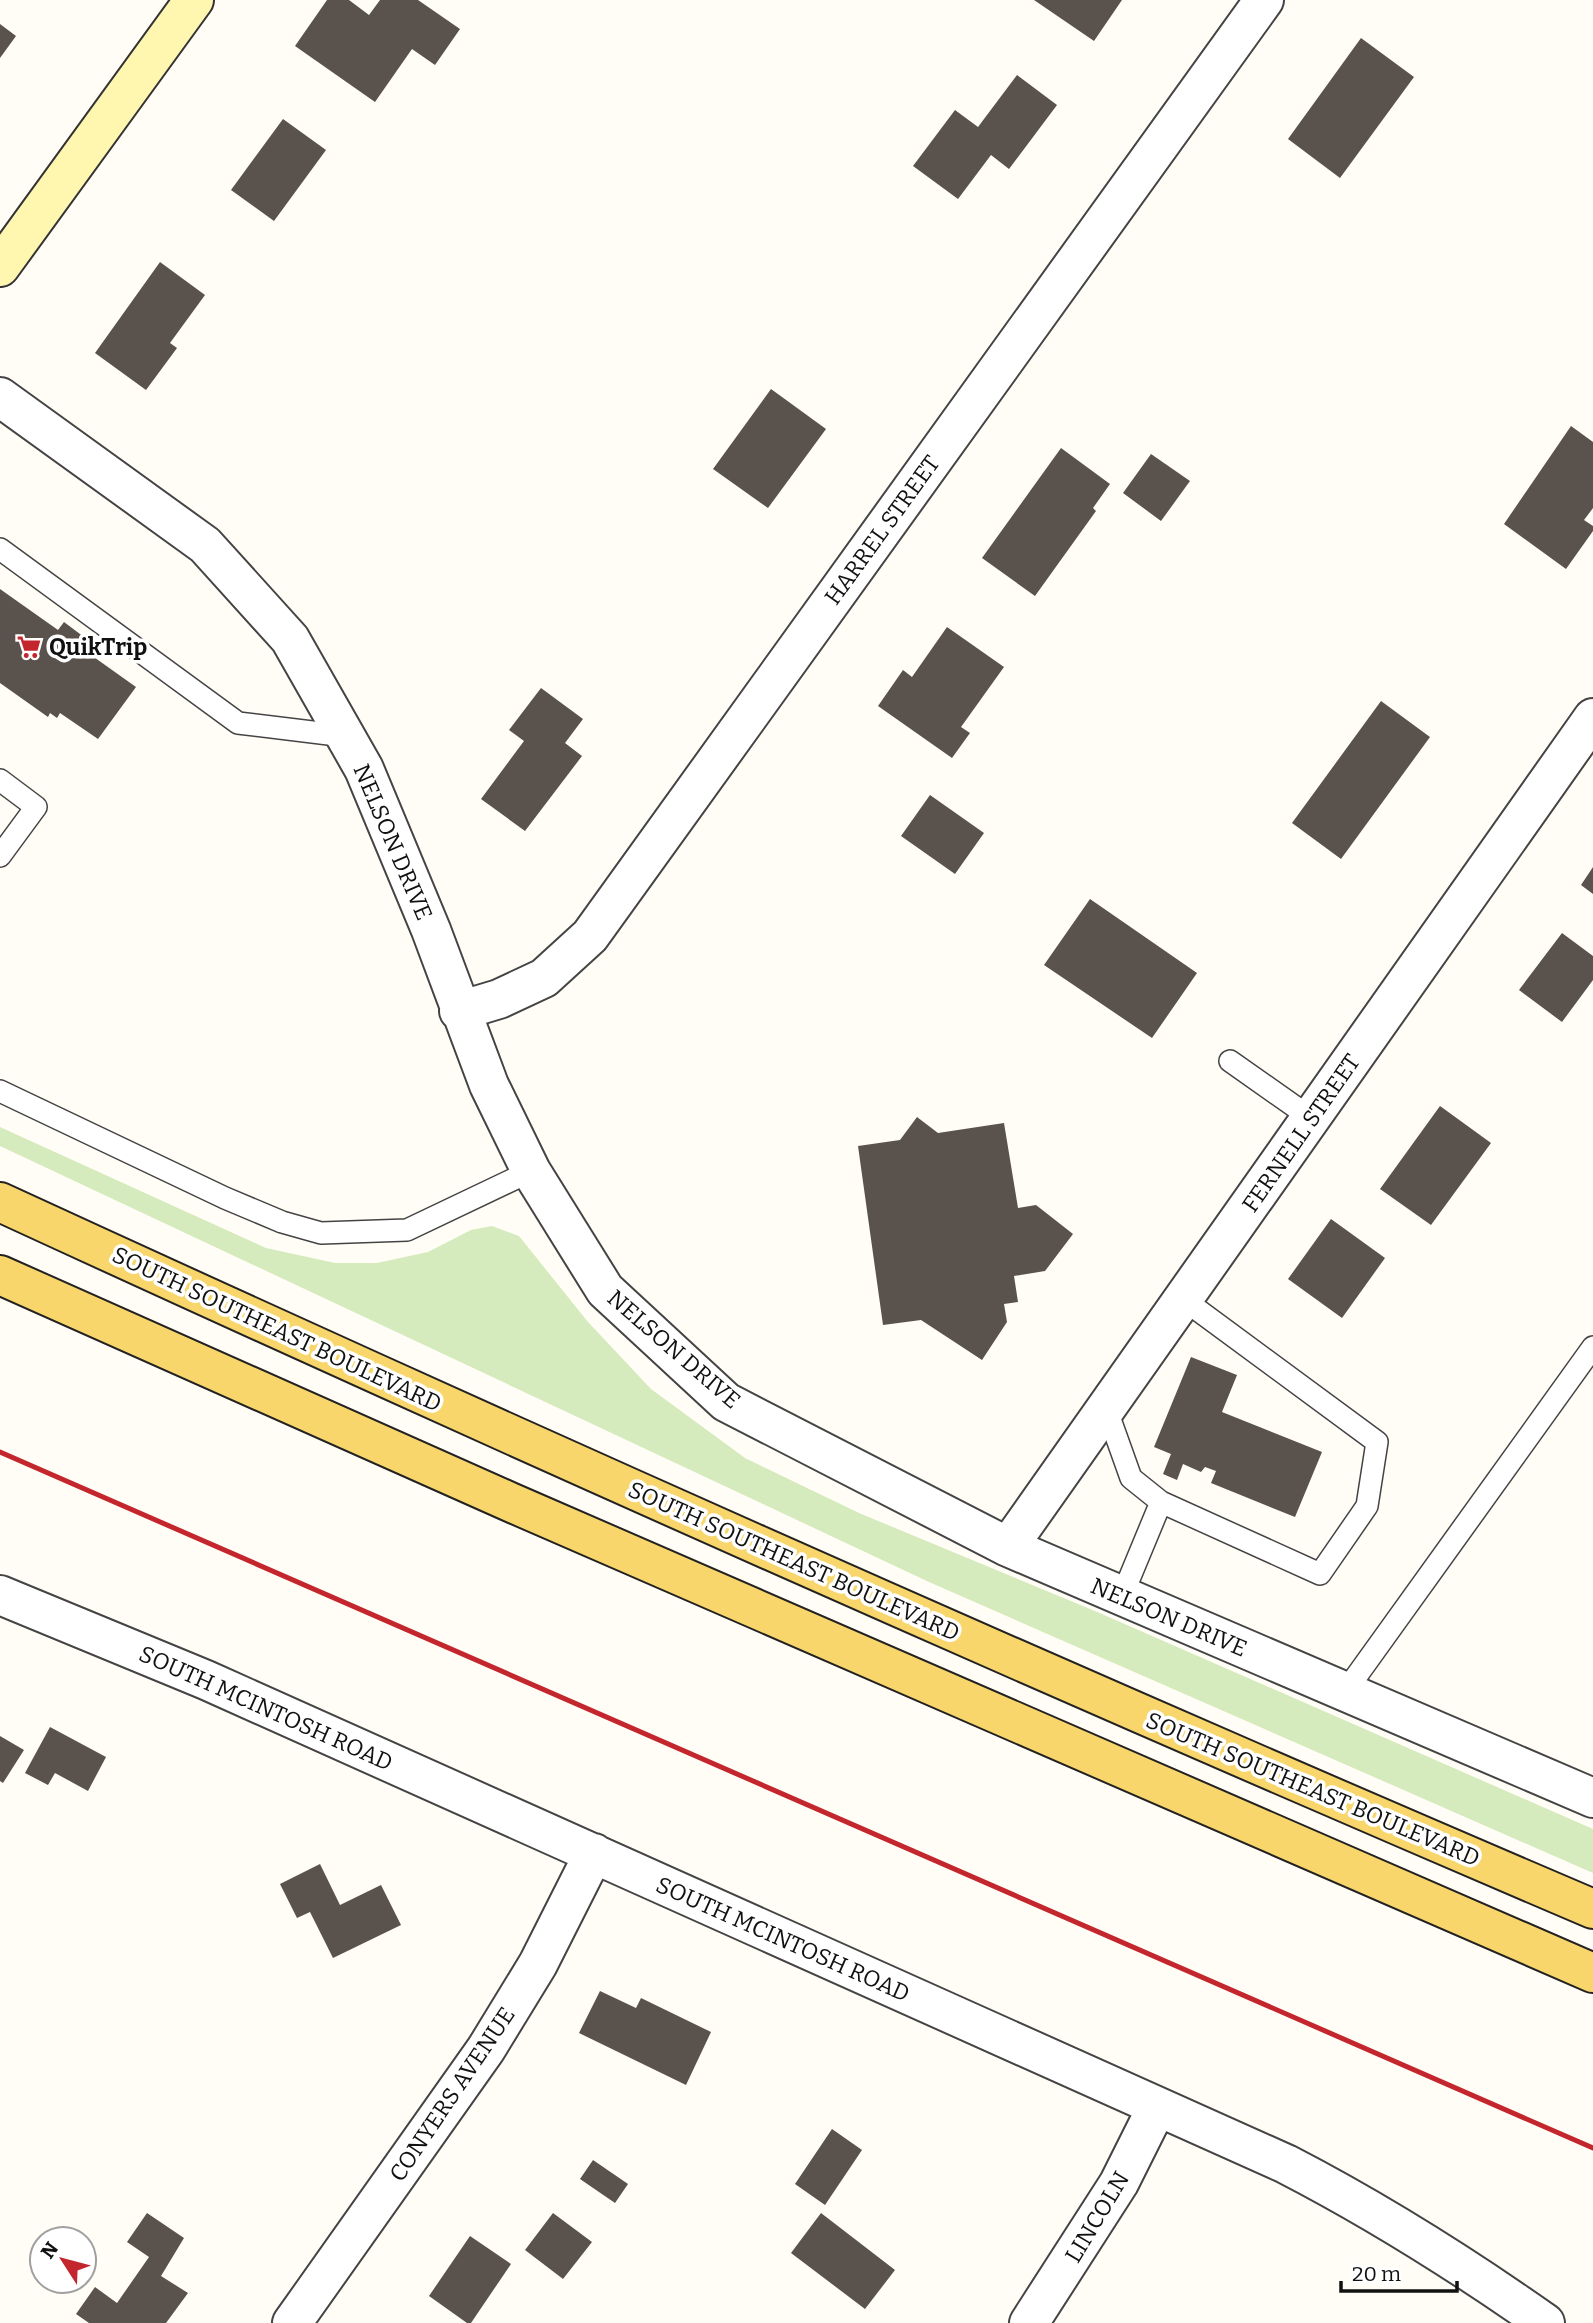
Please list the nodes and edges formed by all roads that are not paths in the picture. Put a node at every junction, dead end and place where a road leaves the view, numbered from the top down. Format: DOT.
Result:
graph roads {
  1 [pos="194,0"];
  2 [pos="1264,0"];
  3 [pos="0,267"];
  4 [pos="0,397"];
  5 [pos="0,550"];
  6 [pos="1593,718"];
  7 [pos="345,736"];
  8 [pos="0,780"];
  9 [pos="0,856"];
  10 [pos="459,1011"];
  11 [pos="1230,1061"];
  12 [pos="0,1091"];
  13 [pos="1311,1118"];
  14 [pos="531,1171"];
  15 [pos="0,1202"];
  16 [pos="0,1275"];
  17 [pos="1183,1299"];
  18 [pos="1593,1347"];
  19 [pos="1107,1408"];
  20 [pos="1161,1502"];
  21 [pos="1008,1547"];
  22 [pos="0,1595"];
  23 [pos="1122,1597"];
  24 [pos="1345,1692"];
  25 [pos="1593,1798"];
  26 [pos="594,1853"];
  27 [pos="1593,1909"];
  28 [pos="1593,1973"];
  29 [pos="1157,2107"];
  30 [pos="292,2323"];
  31 [pos="1029,2323"];
  32 [pos="1545,2323"];
  1 -- 3 [label="main road"];
  2 -- 10 [label="street, HARREL STREET"];
  4 -- 7 [label="street, NELSON DRIVE"];
  5 -- 7 [label="lane"];
  6 -- 13 [label="street, FERNELL STREET"];
  7 -- 10 [label="street, NELSON DRIVE"];
  8 -- 9 [label="lane"];
  10 -- 14 [label="street, NELSON DRIVE"];
  11 -- 13 [label="lane"];
  12 -- 14 [label="lane"];
  13 -- 17 [label="street, FERNELL STREET"];
  14 -- 21 [label="street, NELSON DRIVE"];
  15 -- 27 [label="main road, SOUTH SOUTHEAST BOULEVARD"];
  16 -- 28 [label="main road"];
  17 -- 19 [label="street, FERNELL STREET"];
  17 -- 20 [label="lane"];
  18 -- 24 [label="lane"];
  19 -- 20 [label="lane"];
  19 -- 21 [label="street, FERNELL STREET"];
  20 -- 23 [label="lane"];
  21 -- 23 [label="street, NELSON DRIVE"];
  22 -- 26 [label="street, SOUTH MCINTOSH ROAD"];
  23 -- 24 [label="street, NELSON DRIVE"];
  24 -- 25 [label="street, NELSON DRIVE"];
  26 -- 29 [label="street, SOUTH MCINTOSH ROAD"];
  26 -- 30 [label="street, CONYERS AVENUE"];
  29 -- 31 [label="street, LINCOLN"];
  29 -- 32 [label="street, SOUTH MCINTOSH ROAD"];
}
